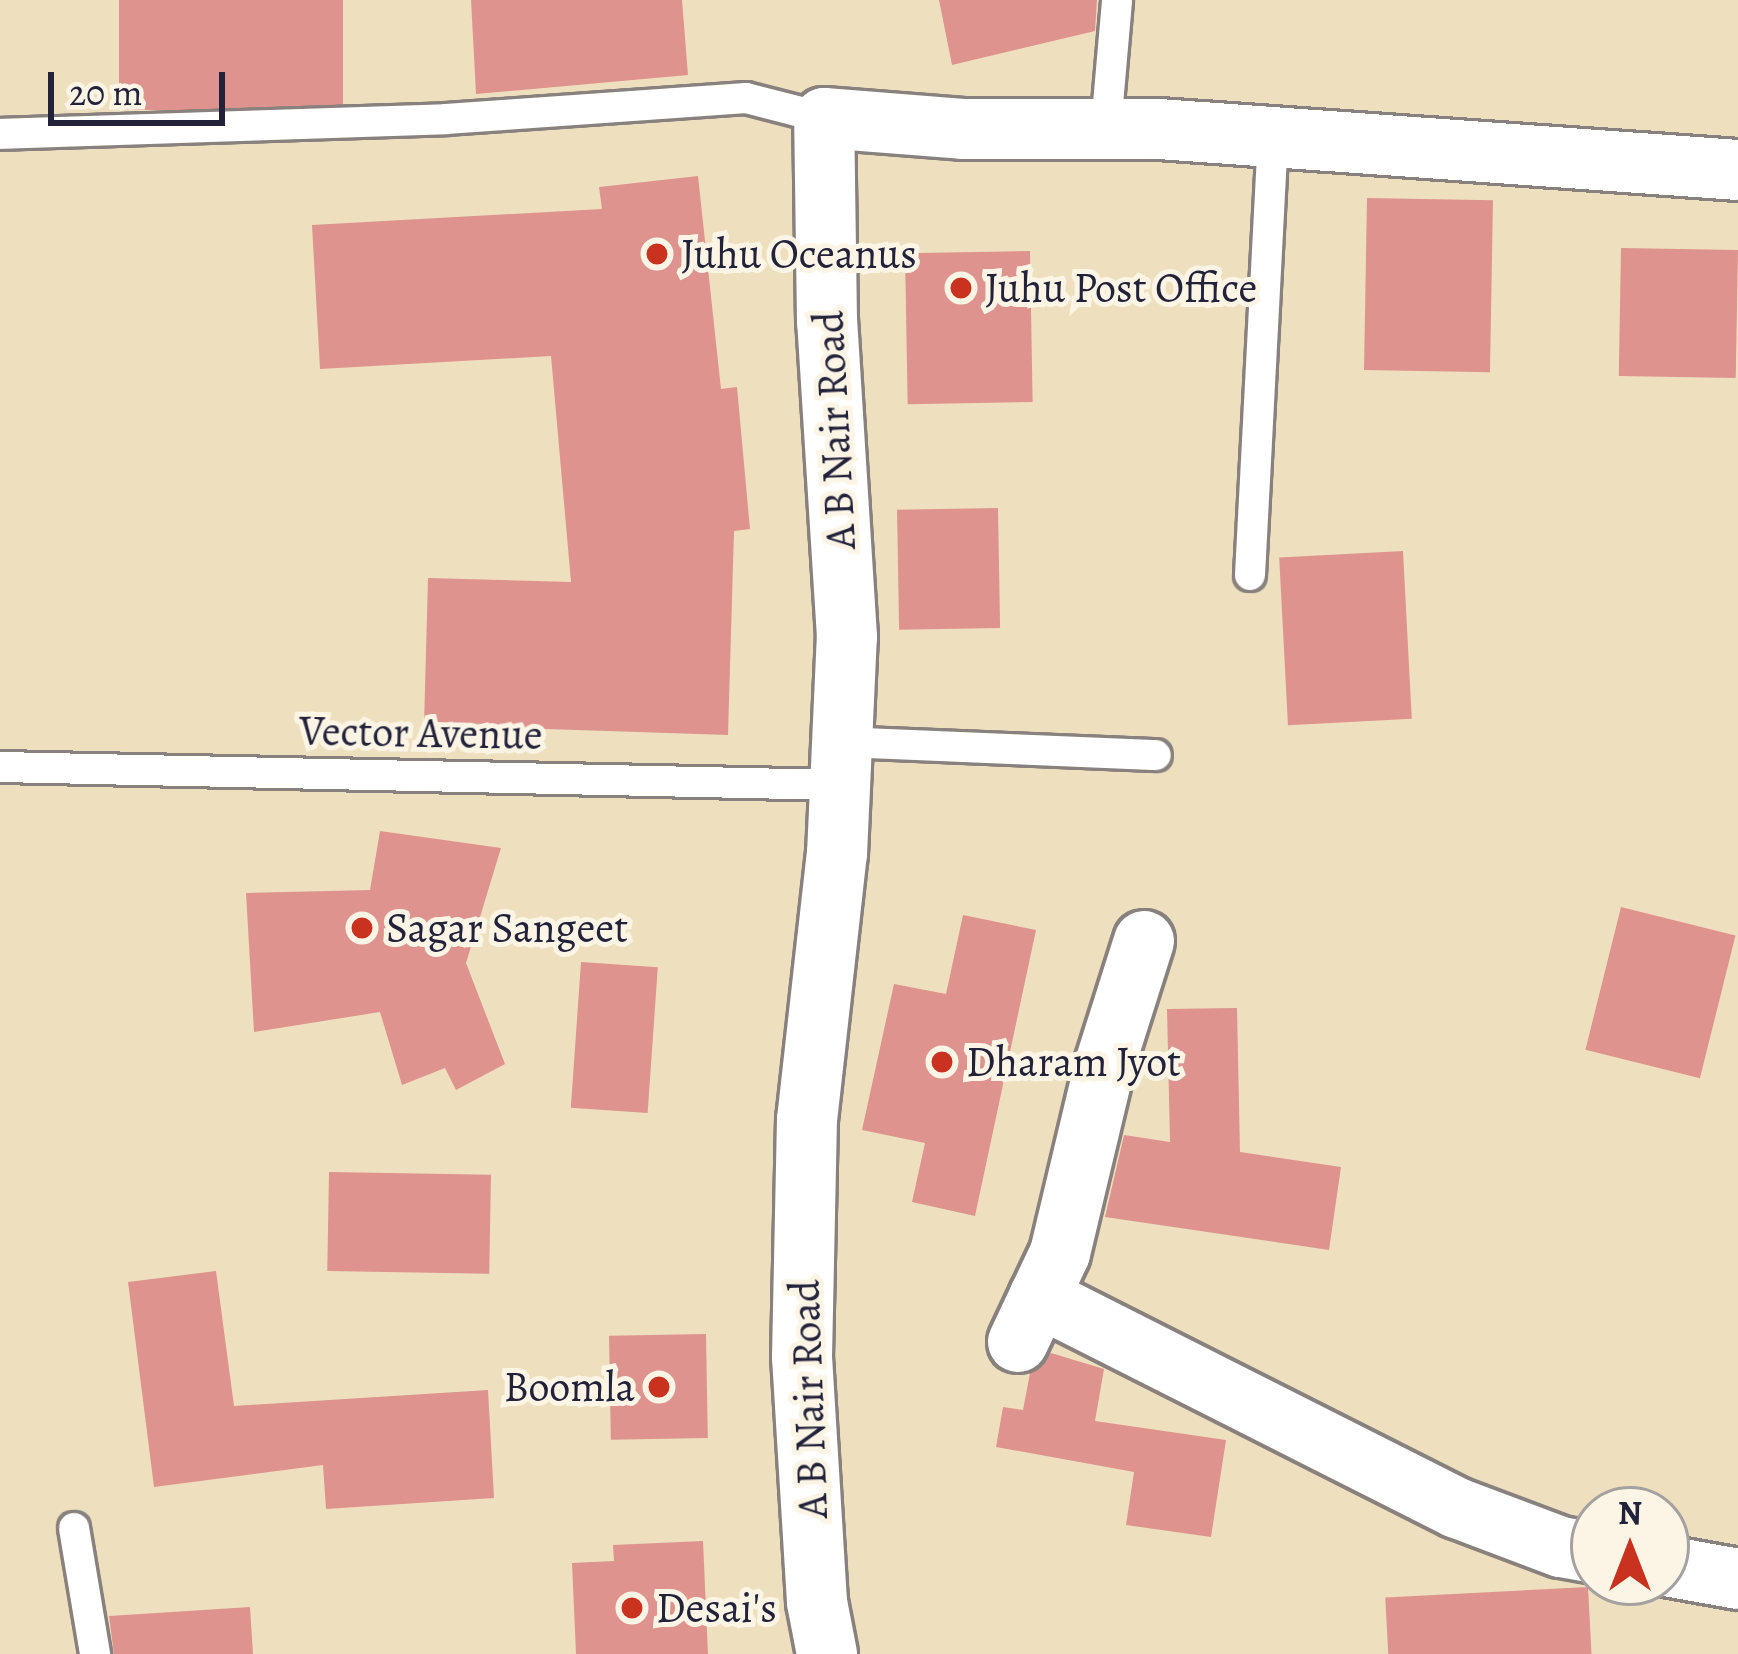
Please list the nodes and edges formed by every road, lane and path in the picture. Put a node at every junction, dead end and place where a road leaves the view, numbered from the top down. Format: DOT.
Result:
graph roads {
  1 [pos="1117,0"];
  2 [pos="824,118"];
  3 [pos="1106,127"];
  4 [pos="0,134"];
  5 [pos="1274,139"];
  6 [pos="1738,170"];
  7 [pos="1250,575"];
  8 [pos="1156,755"];
  9 [pos="841,763"];
  10 [pos="0,767"];
  11 [pos="1144,941"];
  12 [pos="74,1528"];
  13 [pos="1570,1549"];
  14 [pos="1690,1570"];
  15 [pos="1738,1579"];
  16 [pos="95,1654"];
  17 [pos="827,1654"];
  1 -- 3 [label="lane"];
  2 -- 3 [label="street"];
  2 -- 4 [label="lane"];
  2 -- 9 [label="street, A B Nair Road"];
  3 -- 5 [label="street"];
  5 -- 6 [label="street"];
  5 -- 7 [label="lane"];
  8 -- 9 [label="lane, Vector Avenue"];
  9 -- 10 [label="lane, Vector Avenue"];
  9 -- 17 [label="street, A B Nair Road"];
  11 -- 13 [label="street"];
  12 -- 16 [label="lane"];
  14 -- 15 [label="street"];
}
